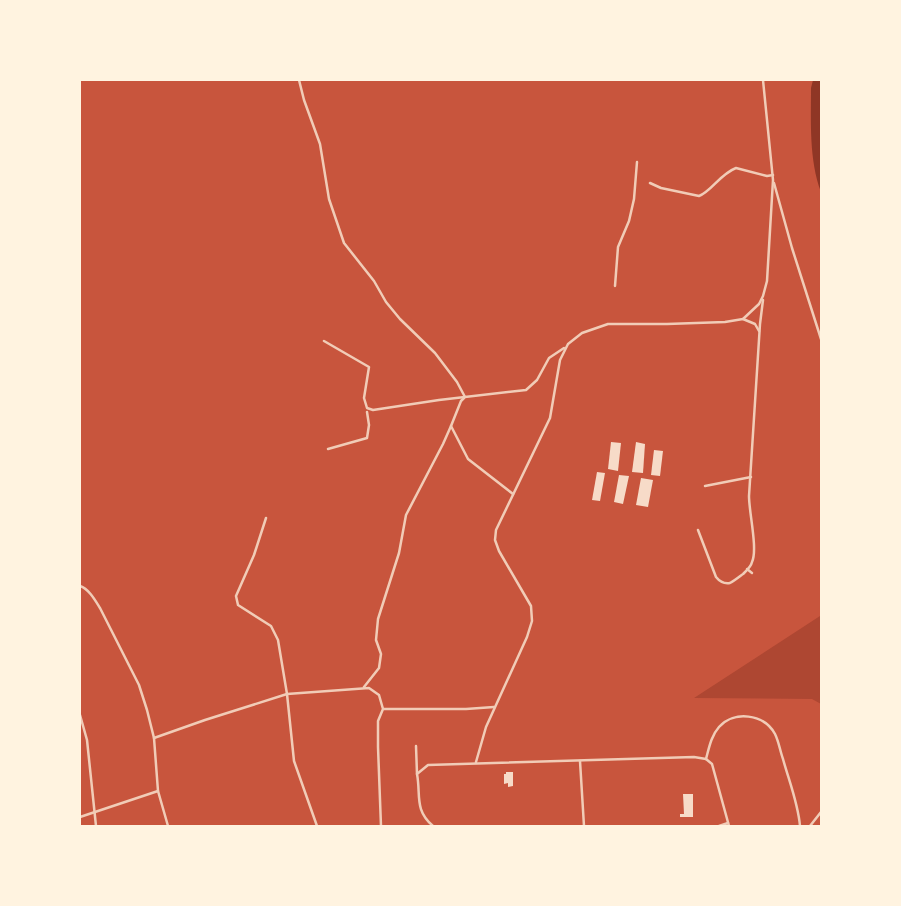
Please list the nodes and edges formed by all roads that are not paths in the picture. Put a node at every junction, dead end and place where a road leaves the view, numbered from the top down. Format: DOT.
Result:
graph roads {
  1 [pos="300,80"];
  2 [pos="762,80"];
  3 [pos="637,162"];
  4 [pos="773,175"];
  5 [pos="773,180"];
  6 [pos="650,184"];
  7 [pos="615,286"];
  8 [pos="763,296"];
  9 [pos="743,319"];
  10 [pos="760,335"];
  11 [pos="821,340"];
  12 [pos="324,341"];
  13 [pos="564,348"];
  14 [pos="465,397"];
  15 [pos="367,412"];
  16 [pos="451,426"];
  17 [pos="328,449"];
  18 [pos="751,477"];
  19 [pos="706,486"];
  20 [pos="514,494"];
  21 [pos="266,518"];
  22 [pos="698,530"];
  23 [pos="747,569"];
  24 [pos="752,573"];
  25 [pos="80,586"];
  26 [pos="364,687"];
  27 [pos="287,694"];
  28 [pos="494,707"];
  29 [pos="384,709"];
  30 [pos="80,715"];
  31 [pos="154,738"];
  32 [pos="416,746"];
  33 [pos="706,759"];
  34 [pos="580,761"];
  35 [pos="476,762"];
  36 [pos="417,774"];
  37 [pos="158,791"];
  38 [pos="96,812"];
  39 [pos="821,812"];
  40 [pos="80,817"];
  41 [pos="728,825"];
  42 [pos="96,826"];
  43 [pos="168,826"];
  44 [pos="317,826"];
  45 [pos="382,826"];
  46 [pos="433,826"];
  47 [pos="584,826"];
  48 [pos="719,826"];
  49 [pos="800,826"];
  50 [pos="810,826"];
  1 -- 14 [label="street"];
  2 -- 4 [label="street"];
  3 -- 7 [label="street"];
  4 -- 5 [label="street"];
  4 -- 6 [label="street"];
  5 -- 8 [label="street"];
  5 -- 11 [label="street"];
  8 -- 9 [label="street"];
  8 -- 10 [label="street"];
  9 -- 10 [label="street"];
  9 -- 13 [label="street"];
  10 -- 18 [label="street"];
  12 -- 14 [label="street"];
  13 -- 14 [label="street"];
  13 -- 20 [label="street"];
  14 -- 16 [label="street"];
  15 -- 17 [label="street"];
  16 -- 20 [label="street"];
  16 -- 26 [label="street"];
  18 -- 19 [label="street"];
  18 -- 23 [label="street"];
  20 -- 28 [label="street"];
  21 -- 27 [label="street"];
  22 -- 23 [label="street"];
  23 -- 24 [label="street"];
  25 -- 31 [label="street"];
  26 -- 27 [label="street"];
  26 -- 29 [label="street"];
  27 -- 31 [label="street"];
  27 -- 44 [label="street"];
  28 -- 29 [label="street"];
  28 -- 35 [label="street"];
  29 -- 45 [label="street"];
  30 -- 38 [label="street"];
  31 -- 37 [label="street"];
  32 -- 36 [label="street"];
  33 -- 34 [label="street"];
  33 -- 41 [label="street"];
  33 -- 49 [label="street"];
  34 -- 35 [label="street"];
  34 -- 47 [label="street"];
  35 -- 36 [label="street"];
  36 -- 46 [label="street"];
  37 -- 38 [label="street"];
  37 -- 43 [label="street"];
  38 -- 40 [label="street"];
  38 -- 42 [label="street"];
  39 -- 50 [label="street"];
  41 -- 48 [label="street"];
}
